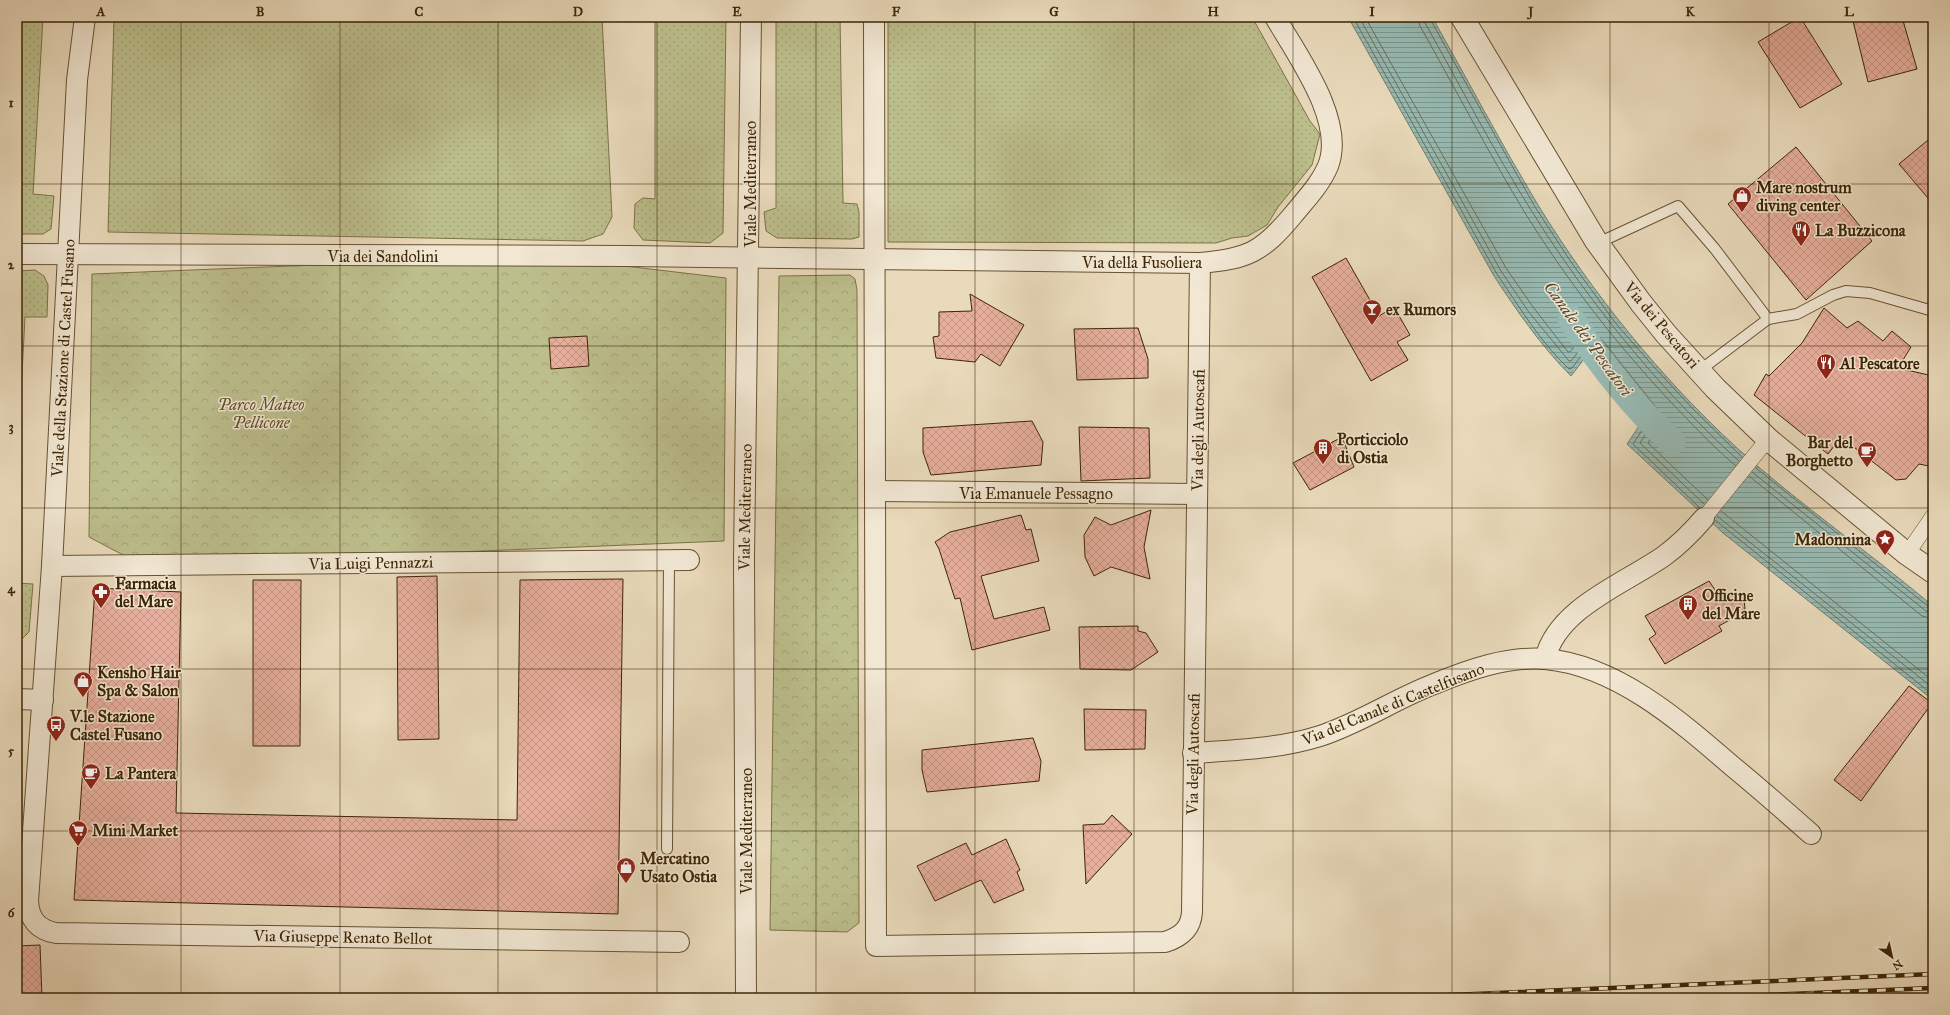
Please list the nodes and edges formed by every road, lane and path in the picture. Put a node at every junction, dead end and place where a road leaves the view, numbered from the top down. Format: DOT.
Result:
graph roads {
  1 [pos="84,17"];
  2 [pos="751,17"];
  3 [pos="874,17"];
  4 [pos="1274,17"];
  5 [pos="1462,17"];
  6 [pos="1598,243"];
  7 [pos="17,254"];
  8 [pos="69,255"];
  9 [pos="749,259"];
  10 [pos="875,259"];
  11 [pos="1200,263"];
  12 [pos="1933,311"];
  13 [pos="1768,319"];
  14 [pos="1699,371"];
  15 [pos="1768,439"];
  16 [pos="876,491"];
  17 [pos="1197,494"];
  18 [pos="1933,516"];
  19 [pos="1704,518"];
  20 [pos="1907,554"];
  21 [pos="669,560"];
  22 [pos="689,560"];
  23 [pos="52,566"];
  24 [pos="1933,572"];
  25 [pos="1545,659"];
  26 [pos="17,699"];
  27 [pos="43,700"];
  28 [pos="1193,753"];
  29 [pos="1811,834"];
  30 [pos="667,849"];
  31 [pos="23,901"];
  32 [pos="679,942"];
  33 [pos="746,998"];
  1 -- 8 [label="street, Viale della Stazione di Castel Fusano"];
  2 -- 9 [label="street, Viale Mediterraneo"];
  3 -- 10 [label="street"];
  4 -- 11 [label="street, Via della Fusoliera"];
  5 -- 6 [label="street, Via dei Pescatori"];
  6 -- 13 [label="lane"];
  6 -- 14 [label="street, Via dei Pescatori"];
  7 -- 8 [label="street, Via dei Sandolini"];
  8 -- 9 [label="street, Via dei Sandolini"];
  8 -- 23 [label="street, Viale della Stazione di Castel Fusano"];
  9 -- 10 [label="street, Via della Fusoliera"];
  9 -- 33 [label="street, Viale Mediterraneo"];
  10 -- 11 [label="street, Via della Fusoliera"];
  10 -- 16 [label="street"];
  11 -- 17 [label="street, Via degli Autoscafi"];
  12 -- 13 [label="lane"];
  13 -- 14 [label="lane"];
  14 -- 15 [label="street, Via dei Pescatori"];
  15 -- 19 [label="street"];
  15 -- 20 [label="street, Via dei Pescatori"];
  16 -- 17 [label="street, Via Emanuele Pessagno"];
  16 -- 28 [label="street, Via degli Autoscafi"];
  17 -- 28 [label="street, Via degli Autoscafi"];
  18 -- 20 [label="street"];
  19 -- 25 [label="street"];
  20 -- 24 [label="street, Via dei Pescatori"];
  21 -- 22 [label="street, Via Luigi Pennazzi"];
  21 -- 23 [label="street, Via Luigi Pennazzi"];
  21 -- 30 [label="lane"];
  23 -- 27 [label="street, Viale della Stazione di Castel Fusano"];
  25 -- 28 [label="street, Via del Canale di Castelfusano"];
  25 -- 29 [label="street, Via del Canale di Castelfusano"];
  26 -- 27 [label="street"];
  27 -- 31 [label="street, Viale della Stazione di Castel Fusano"];
  31 -- 32 [label="street, Via Giuseppe Renato Bellot"];
}
